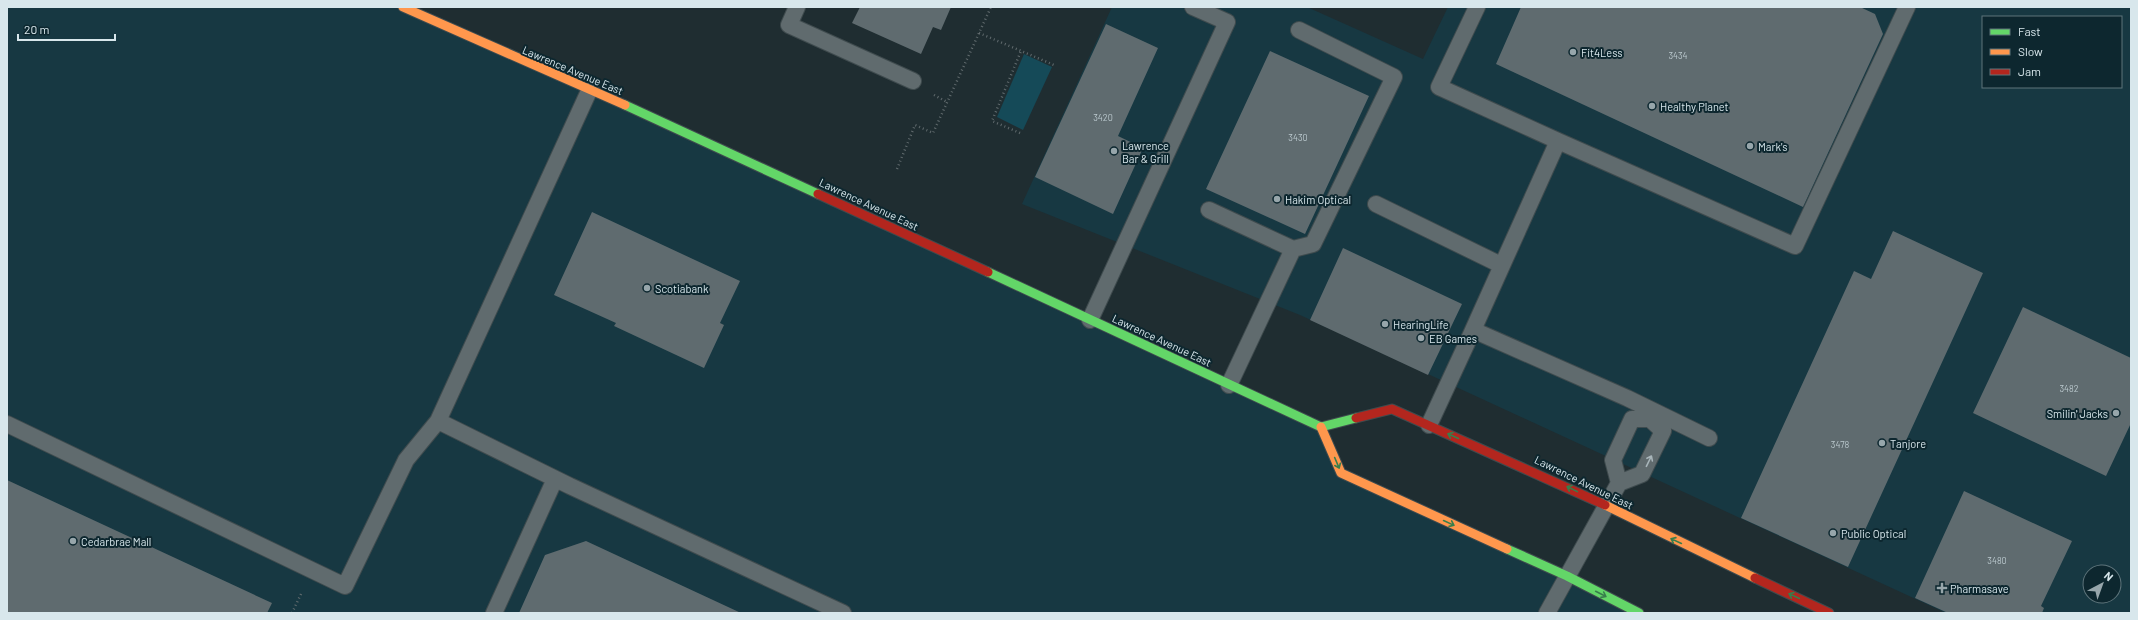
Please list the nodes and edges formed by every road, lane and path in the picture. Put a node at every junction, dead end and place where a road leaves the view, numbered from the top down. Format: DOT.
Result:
graph roads {
  1 [pos="404,7"];
  2 [pos="797,7"];
  3 [pos="991,7"];
  4 [pos="1193,7"];
  5 [pos="1477,7"];
  6 [pos="1907,7"];
  7 [pos="1298,30"];
  8 [pos="979,33"];
  9 [pos="1021,51"];
  10 [pos="1054,65"];
  11 [pos="913,81"];
  12 [pos="589,91"];
  13 [pos="1020,133"];
  14 [pos="1558,141"];
  15 [pos="897,169"];
  16 [pos="1376,204"];
  17 [pos="1209,210"];
  18 [pos="1293,249"];
  19 [pos="1501,265"];
  20 [pos="1090,320"];
  21 [pos="1473,330"];
  22 [pos="1230,385"];
  23 [pos="1652,415"];
  24 [pos="438,421"];
  25 [pos="7,424"];
  26 [pos="1429,425"];
  27 [pos="1321,427"];
  28 [pos="1709,438"];
  29 [pos="555,479"];
  30 [pos="1619,483"];
  31 [pos="1607,506"];
  32 [pos="1567,576"];
  33 [pos="494,613"];
  34 [pos="843,613"];
  35 [pos="1547,613"];
  36 [pos="1639,613"];
  37 [pos="1829,613"];
  1 -- 12 [label="main road, Lawrence Avenue East"];
  2 -- 11 [label="lane"];
  3 -- 8 [label="path"];
  4 -- 20 [label="lane"];
  5 -- 14 [label="lane"];
  6 -- 14 [label="lane"];
  7 -- 18 [label="lane"];
  8 -- 9 [label="path"];
  8 -- 15 [label="path"];
  9 -- 10 [label="path"];
  9 -- 13 [label="path"];
  12 -- 20 [label="main road, Lawrence Avenue East"];
  12 -- 24 [label="lane"];
  14 -- 19 [label="lane"];
  16 -- 19 [label="lane"];
  17 -- 18 [label="lane"];
  18 -- 22 [label="lane"];
  19 -- 21 [label="lane"];
  20 -- 22 [label="main road, Lawrence Avenue East"];
  21 -- 23 [label="lane"];
  21 -- 26 [label="lane"];
  22 -- 27 [label="main road, Lawrence Avenue East"];
  23 -- 28 [label="lane"];
  23 -- 30 [label="lane"];
  30 -- 23 [label="lane, one-way"];
  24 -- 25 [label="lane"];
  24 -- 29 [label="lane"];
  26 -- 27 [label="main road, Lawrence Avenue East"];
  31 -- 26 [label="main road, Lawrence Avenue East, one-way"];
  27 -- 32 [label="main road, one-way"];
  29 -- 33 [label="lane"];
  29 -- 34 [label="lane"];
  30 -- 31 [label="lane"];
  31 -- 32 [label="lane"];
  37 -- 31 [label="main road, Lawrence Avenue East, one-way"];
  32 -- 35 [label="lane"];
  32 -- 36 [label="main road, one-way"];
}
